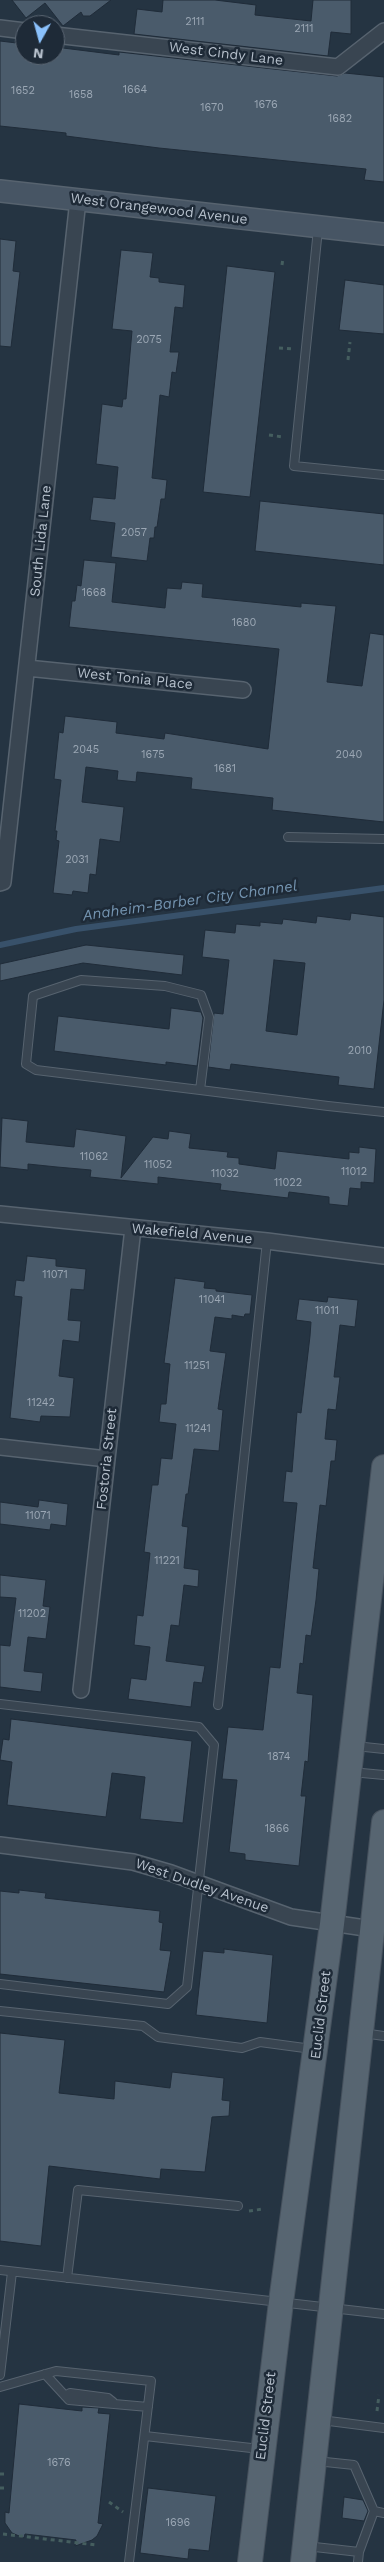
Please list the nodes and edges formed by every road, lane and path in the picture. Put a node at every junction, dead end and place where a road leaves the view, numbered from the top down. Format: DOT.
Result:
graph roads {
  1 [pos="0,28"];
  2 [pos="15,30"];
  3 [pos="384,31"];
  4 [pos="65,36"];
  5 [pos="0,190"];
  6 [pos="78,200"];
  7 [pos="318,227"];
  8 [pos="384,234"];
  9 [pos="283,258"];
  10 [pos="282,264"];
  11 [pos="350,342"];
  12 [pos="278,348"];
  13 [pos="294,350"];
  14 [pos="348,360"];
  15 [pos="269,435"];
  16 [pos="284,437"];
  17 [pos="384,475"];
  18 [pos="27,668"];
  19 [pos="243,690"];
  20 [pos="288,837"];
  21 [pos="384,839"];
  22 [pos="2,883"];
  23 [pos="200,1090"];
  24 [pos="384,1112"];
  25 [pos="0,1214"];
  26 [pos="133,1228"];
  27 [pos="267,1241"];
  28 [pos="384,1256"];
  29 [pos="0,1447"];
  30 [pos="107,1459"];
  31 [pos="384,1467"];
  32 [pos="379,1560"];
  33 [pos="81,1690"];
  34 [pos="0,1704"];
  35 [pos="218,1705"];
  36 [pos="353,1746"];
  37 [pos="384,1750"];
  38 [pos="350,1772"];
  39 [pos="384,1775"];
  40 [pos="384,1822"];
  41 [pos="0,1845"];
  42 [pos="197,1882"];
  43 [pos="332,1924"];
  44 [pos="372,1929"];
  45 [pos="0,1984"];
  46 [pos="0,2011"];
  47 [pos="372,2034"];
  48 [pos="317,2050"];
  49 [pos="238,2206"];
  50 [pos="263,2208"];
  51 [pos="248,2212"];
  52 [pos="0,2270"];
  53 [pos="12,2272"];
  54 [pos="67,2278"];
  55 [pos="281,2302"];
  56 [pos="331,2308"];
  57 [pos="384,2314"];
  58 [pos="45,2374"];
  59 [pos="0,2375"];
  60 [pos="0,2387"];
  61 [pos="379,2395"];
  62 [pos="148,2407"];
  63 [pos="377,2411"];
  64 [pos="319,2419"];
  65 [pos="384,2428"];
  66 [pos="144,2436"];
  67 [pos="262,2449"];
  68 [pos="314,2461"];
  69 [pos="0,2474"];
  70 [pos="6,2474"];
  71 [pos="109,2502"];
  72 [pos="374,2511"];
  73 [pos="384,2513"];
  74 [pos="127,2514"];
  75 [pos="2,2534"];
  76 [pos="96,2545"];
  77 [pos="359,2552"];
  78 [pos="304,2554"];
  79 [pos="129,2562"];
  80 [pos="250,2562"];
  81 [pos="358,2562"];
  1 -- 2 [label="street"];
  3 -- 4 [label="street, West Cindy Lane"];
  5 -- 6 [label="main road, West Orangewood Avenue"];
  6 -- 7 [label="main road, West Orangewood Avenue"];
  6 -- 18 [label="street, South Lida Lane"];
  7 -- 8 [label="main road, West Orangewood Avenue"];
  7 -- 17 [label="lane"];
  9 -- 10 [label="path"];
  11 -- 14 [label="path"];
  12 -- 13 [label="path"];
  15 -- 16 [label="path"];
  18 -- 19 [label="street, West Tonia Place"];
  18 -- 22 [label="street, South Lida Lane"];
  20 -- 21 [label="lane"];
  23 -- 23 [label="lane"];
  23 -- 24 [label="lane"];
  25 -- 26 [label="street, Wakefield Avenue"];
  26 -- 27 [label="street, Wakefield Avenue"];
  26 -- 30 [label="street, Fostoria Street"];
  27 -- 28 [label="street, Wakefield Avenue"];
  27 -- 35 [label="lane"];
  29 -- 30 [label="street"];
  30 -- 33 [label="street, Fostoria Street"];
  31 -- 32 [label="main road, Euclid Street"];
  32 -- 36 [label="main road, Euclid Street"];
  34 -- 42 [label="lane"];
  36 -- 37 [label="lane"];
  36 -- 38 [label="main road, Euclid Street"];
  38 -- 39 [label="lane"];
  38 -- 43 [label="main road, Euclid Street"];
  40 -- 44 [label="main road"];
  41 -- 42 [label="street, West Dudley Avenue"];
  42 -- 43 [label="street, West Dudley Avenue"];
  42 -- 45 [label="lane"];
  43 -- 44 [label="street, West Dudley Avenue"];
  43 -- 48 [label="main road, Euclid Street"];
  44 -- 47 [label="main road"];
  46 -- 48 [label="lane"];
  47 -- 56 [label="main road"];
  48 -- 55 [label="main road, Euclid Street"];
  49 -- 54 [label="lane"];
  50 -- 51 [label="path"];
  52 -- 53 [label="lane"];
  53 -- 54 [label="lane"];
  53 -- 59 [label="lane"];
  54 -- 55 [label="lane"];
  55 -- 56 [label="lane"];
  55 -- 67 [label="main road, Euclid Street"];
  56 -- 57 [label="lane"];
  56 -- 64 [label="main road"];
  58 -- 60 [label="lane"];
  58 -- 62 [label="lane"];
  58 -- 62 [label="lane"];
  61 -- 63 [label="path"];
  62 -- 66 [label="lane"];
  64 -- 65 [label="lane"];
  64 -- 68 [label="main road"];
  66 -- 67 [label="lane"];
  66 -- 79 [label="lane"];
  67 -- 80 [label="main road, Euclid Street"];
  68 -- 72 [label="lane"];
  68 -- 78 [label="main road"];
  69 -- 70 [label="path"];
  71 -- 74 [label="path"];
  72 -- 73 [label="lane"];
  72 -- 77 [label="lane"];
  75 -- 76 [label="path"];
  77 -- 78 [label="lane"];
  77 -- 81 [label="lane"];
}
